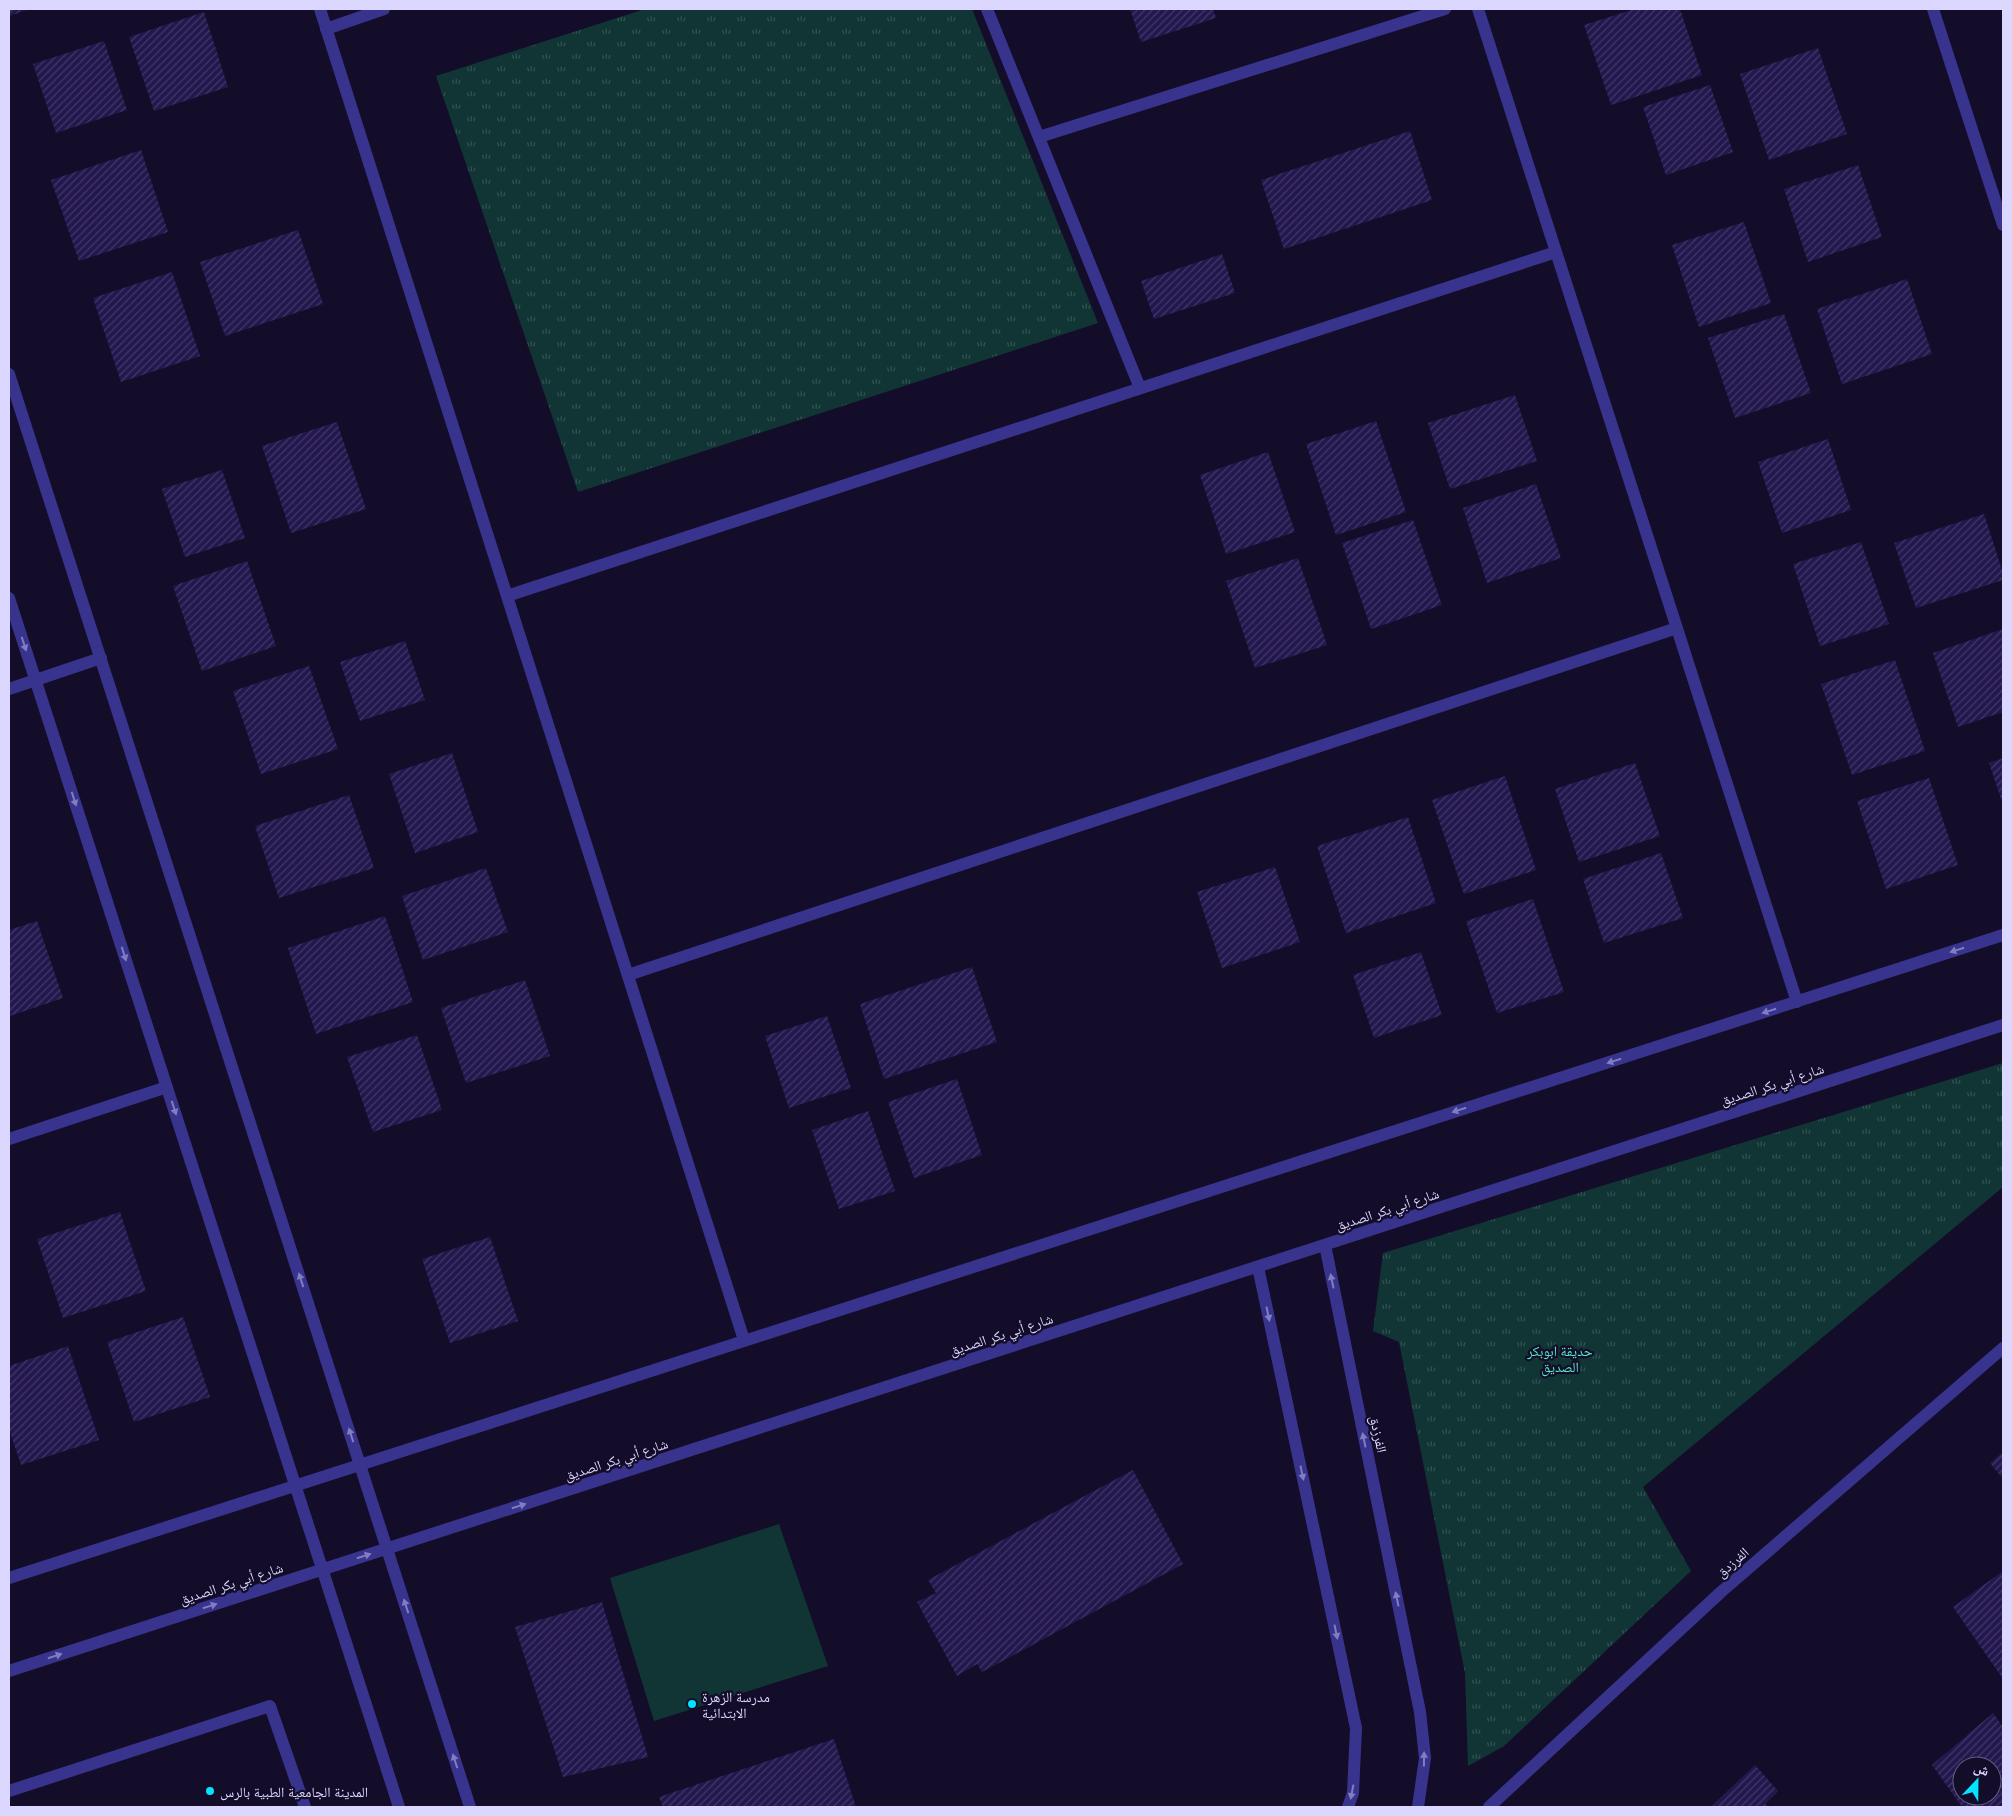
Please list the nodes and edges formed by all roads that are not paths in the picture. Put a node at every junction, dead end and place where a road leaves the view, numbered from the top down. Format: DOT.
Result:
graph roads {
  1 [pos="320,9"];
  2 [pos="384,9"];
  3 [pos="988,9"];
  4 [pos="1445,9"];
  5 [pos="1478,9"];
  6 [pos="1933,9"];
  7 [pos="326,29"];
  8 [pos="1039,137"];
  9 [pos="2003,225"];
  10 [pos="1556,252"];
  11 [pos="9,374"];
  12 [pos="1140,388"];
  13 [pos="507,596"];
  14 [pos="9,598"];
  15 [pos="1677,628"];
  16 [pos="100,658"];
  17 [pos="35,680"];
  18 [pos="9,689"];
  19 [pos="2003,935"];
  20 [pos="628,976"];
  21 [pos="1797,1002"];
  22 [pos="2003,1025"];
  23 [pos="167,1087"];
  24 [pos="9,1139"];
  25 [pos="1324,1245"];
  26 [pos="1258,1267"];
  27 [pos="744,1340"];
  28 [pos="2003,1348"];
  29 [pos="361,1464"];
  30 [pos="295,1485"];
  31 [pos="387,1549"];
  32 [pos="321,1570"];
  33 [pos="9,1578"];
  34 [pos="9,1671"];
  35 [pos="9,1790"];
  36 [pos="305,1807"];
  37 [pos="399,1807"];
  38 [pos="470,1807"];
  39 [pos="1348,1807"];
  40 [pos="1418,1807"];
  41 [pos="1489,1807"];
  1 -- 7 [label="street"];
  2 -- 7 [label="street"];
  3 -- 8 [label="street"];
  4 -- 8 [label="street"];
  5 -- 10 [label="street"];
  6 -- 9 [label="street"];
  7 -- 13 [label="street"];
  8 -- 12 [label="street"];
  10 -- 12 [label="street"];
  10 -- 15 [label="street"];
  11 -- 16 [label="street"];
  12 -- 13 [label="street"];
  13 -- 20 [label="street"];
  14 -- 17 [label="street, one-way"];
  15 -- 20 [label="street"];
  15 -- 21 [label="street"];
  16 -- 17 [label="street"];
  29 -- 16 [label="street, one-way"];
  17 -- 18 [label="street"];
  17 -- 23 [label="street, one-way"];
  19 -- 21 [label="street, one-way"];
  20 -- 27 [label="street"];
  21 -- 27 [label="street, one-way"];
  22 -- 25 [label="street, شارع أبي بكر الصديق"];
  23 -- 24 [label="street"];
  23 -- 30 [label="street, one-way"];
  25 -- 26 [label="street, شارع أبي بكر الصديق"];
  40 -- 25 [label="street, الفرزدق, one-way"];
  31 -- 26 [label="street, شارع أبي بكر الصديق, one-way"];
  26 -- 39 [label="street, one-way"];
  27 -- 29 [label="street"];
  28 -- 41 [label="street, الفرزدق"];
  29 -- 30 [label="street"];
  29 -- 31 [label="street"];
  30 -- 32 [label="street"];
  30 -- 33 [label="street"];
  32 -- 31 [label="street, شارع أبي بكر الصديق, one-way"];
  38 -- 31 [label="street, one-way"];
  34 -- 32 [label="street, شارع أبي بكر الصديق, one-way"];
  32 -- 37 [label="street"];
  35 -- 36 [label="street"];
}
